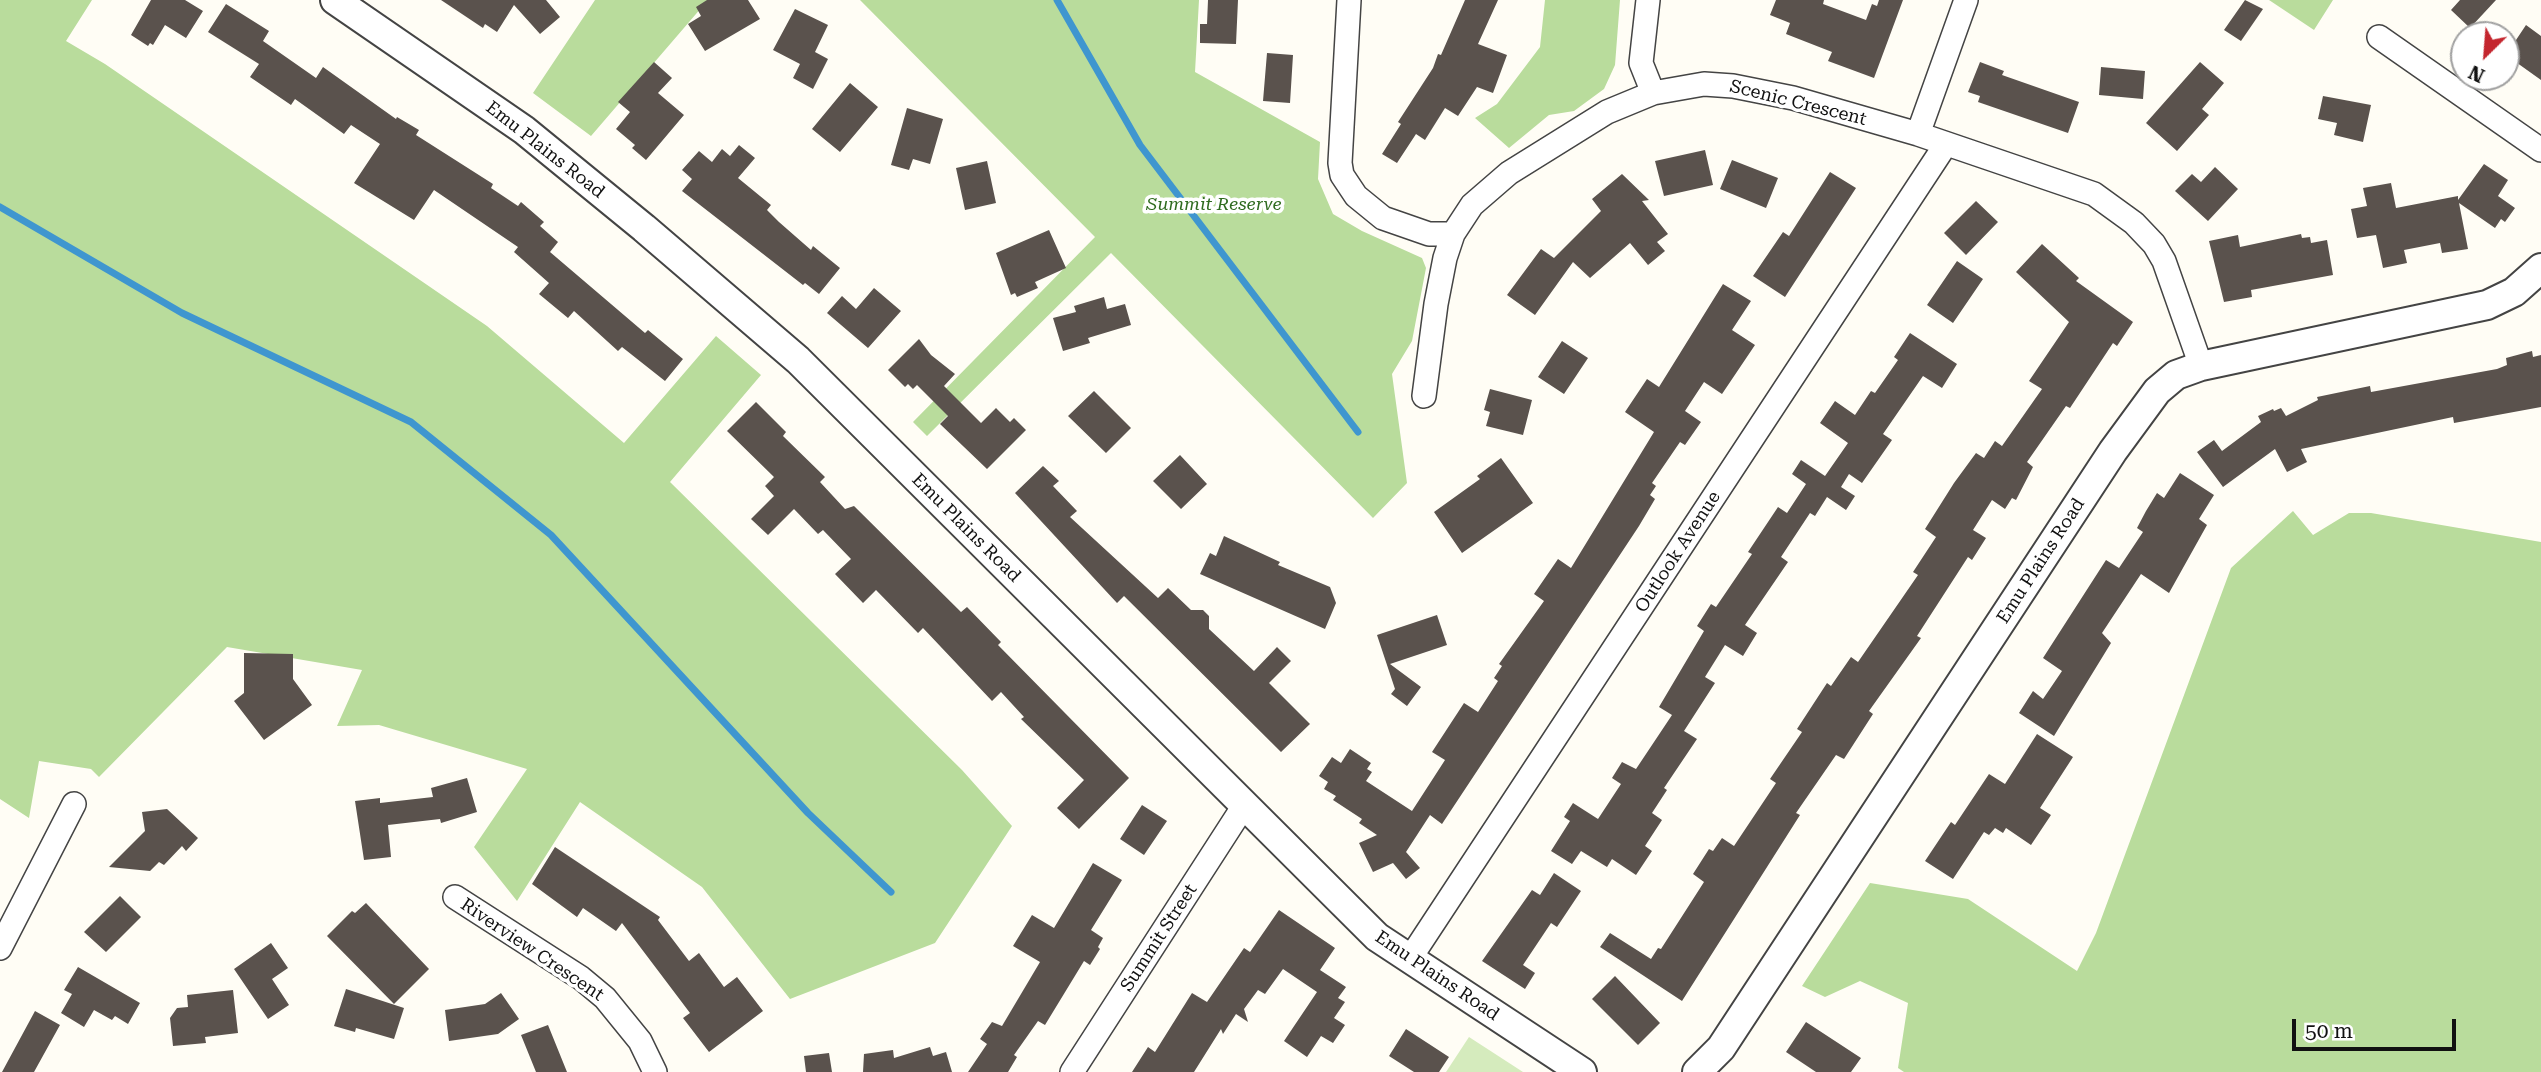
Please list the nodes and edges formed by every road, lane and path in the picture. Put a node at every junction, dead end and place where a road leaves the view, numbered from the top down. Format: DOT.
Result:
graph roads {
  1 [pos="335,0"];
  2 [pos="1349,0"];
  3 [pos="1647,0"];
  4 [pos="1966,0"];
  5 [pos="2379,37"];
  6 [pos="1653,93"];
  7 [pos="1918,134"];
  8 [pos="1947,144"];
  9 [pos="2541,150"];
  10 [pos="1453,233"];
  11 [pos="2541,268"];
  12 [pos="2201,366"];
  13 [pos="1424,396"];
  14 [pos="74,804"];
  15 [pos="1245,804"];
  16 [pos="455,897"];
  17 [pos="0,948"];
  18 [pos="1409,960"];
  19 [pos="655,1072"];
  20 [pos="1072,1072"];
  21 [pos="1582,1072"];
  22 [pos="1697,1072"];
  1 -- 15 [label="street, Emu Plains Road"];
  2 -- 10 [label="street"];
  3 -- 6 [label="street"];
  4 -- 7 [label="street"];
  5 -- 9 [label="street"];
  6 -- 7 [label="street, Scenic Crescent"];
  6 -- 10 [label="street, Scenic Crescent"];
  7 -- 8 [label="street, Scenic Crescent"];
  8 -- 12 [label="street, Scenic Crescent"];
  8 -- 18 [label="street, Outlook Avenue"];
  10 -- 13 [label="street, Scenic Crescent"];
  11 -- 12 [label="street, Emu Plains Road"];
  12 -- 22 [label="street, Emu Plains Road"];
  14 -- 17 [label="street"];
  15 -- 18 [label="street, Emu Plains Road"];
  15 -- 20 [label="street, Summit Street"];
  16 -- 19 [label="street, Riverview Crescent"];
  18 -- 21 [label="street, Emu Plains Road"];
}
